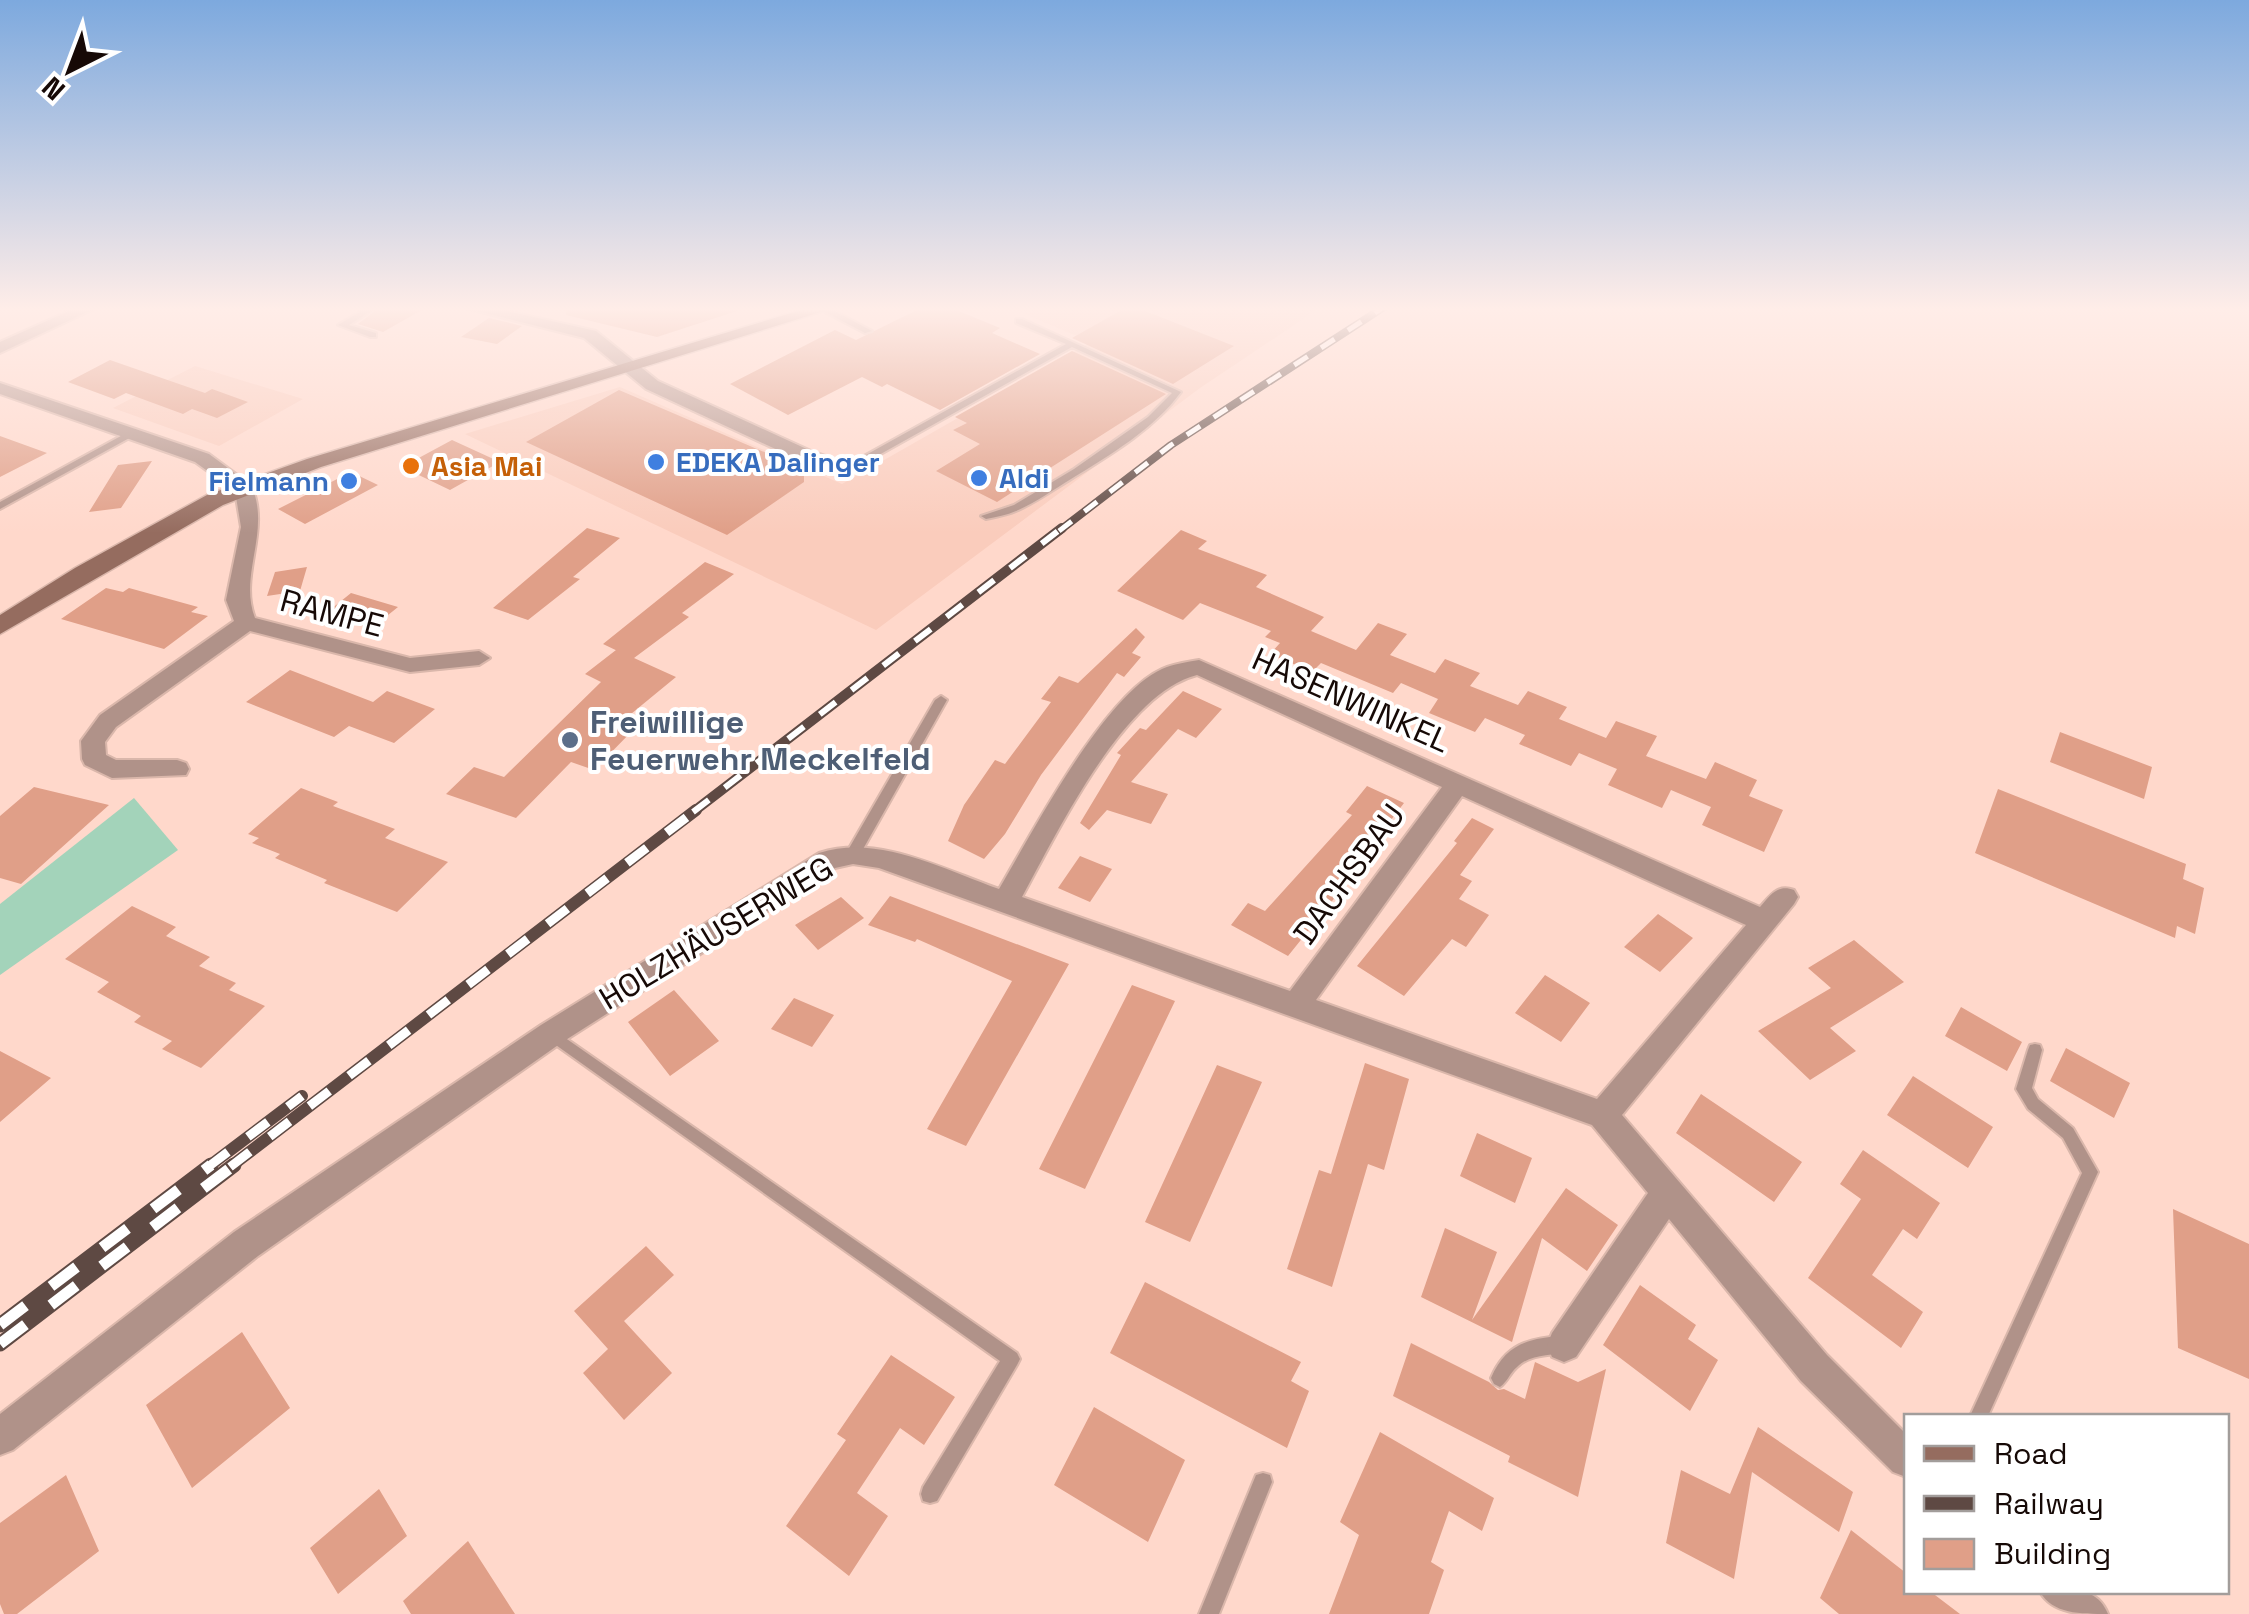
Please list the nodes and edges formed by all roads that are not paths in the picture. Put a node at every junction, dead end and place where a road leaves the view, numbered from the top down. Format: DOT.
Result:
graph roads {
  1 [pos="585,382"];
  2 [pos="648,382"];
  3 [pos="1003,382"];
  4 [pos="1161,382"];
  5 [pos="0,388"];
  6 [pos="130,434"];
  7 [pos="849,468"];
  8 [pos="244,489"];
  9 [pos="0,506"];
  10 [pos="986,516"];
  11 [pos="246,623"];
  12 [pos="0,626"];
  13 [pos="480,658"];
  14 [pos="941,700"];
  15 [pos="176,769"];
  16 [pos="1458,783"];
  17 [pos="853,854"];
  18 [pos="1785,897"];
  19 [pos="1005,902"];
  20 [pos="1764,921"];
  21 [pos="1296,1006"];
  22 [pos="551,1034"];
  23 [pos="2034,1050"];
  24 [pos="1604,1115"];
  25 [pos="1666,1195"];
  26 [pos="1564,1345"];
  27 [pos="1500,1378"];
  28 [pos="1980,1414"];
  29 [pos="0,1438"];
  30 [pos="1904,1457"];
  31 [pos="1263,1482"];
  32 [pos="930,1494"];
  33 [pos="2063,1594"];
  34 [pos="1209,1614"];
  35 [pos="2088,1614"];
  1 -- 8 [label="main road"];
  2 -- 7 [label="street"];
  3 -- 7 [label="lane"];
  4 -- 10 [label="lane"];
  5 -- 6 [label="street"];
  6 -- 8 [label="street"];
  6 -- 9 [label="lane"];
  8 -- 11 [label="street, RAMPE"];
  8 -- 12 [label="main road"];
  11 -- 13 [label="street, RAMPE"];
  11 -- 15 [label="street"];
  14 -- 17 [label="lane"];
  16 -- 19 [label="street, HASENWINKEL"];
  16 -- 20 [label="street, HASENWINKEL"];
  16 -- 21 [label="street, DACHSBAU"];
  17 -- 19 [label="street, HOLZHÄUSERWEG"];
  17 -- 22 [label="street, HOLZHÄUSERWEG"];
  18 -- 20 [label="street"];
  19 -- 21 [label="street, HOLZHÄUSERWEG"];
  20 -- 24 [label="street"];
  21 -- 24 [label="street, HOLZHÄUSERWEG"];
  22 -- 29 [label="street, HOLZHÄUSERWEG"];
  22 -- 32 [label="lane"];
  23 -- 28 [label="lane"];
  24 -- 25 [label="street"];
  25 -- 26 [label="street"];
  25 -- 30 [label="street"];
  26 -- 27 [label="lane"];
  31 -- 34 [label="lane"];
  33 -- 35 [label="street"];
}
